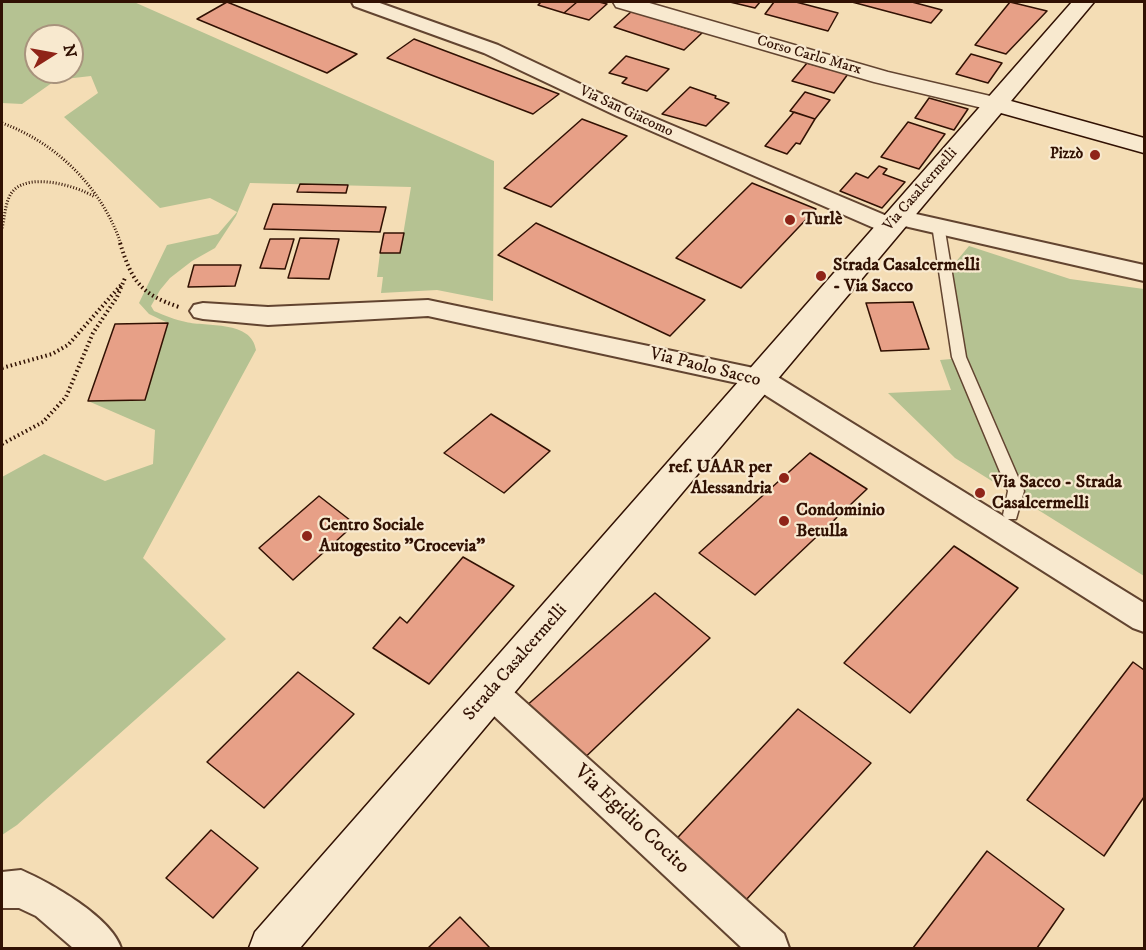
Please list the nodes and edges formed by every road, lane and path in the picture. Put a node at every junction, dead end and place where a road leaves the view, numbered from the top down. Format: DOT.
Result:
graph roads {
  1 [pos="361,2"];
  2 [pos="624,2"];
  3 [pos="658,2"];
  4 [pos="1083,2"];
  5 [pos="995,104"];
  6 [pos="2,123"];
  7 [pos="1144,146"];
  8 [pos="102,204"];
  9 [pos="894,221"];
  10 [pos="938,225"];
  11 [pos="2,228"];
  12 [pos="126,269"];
  13 [pos="1144,273"];
  14 [pos="125,278"];
  15 [pos="203,311"];
  16 [pos="2,368"];
  17 [pos="759,378"];
  18 [pos="2,444"];
  19 [pos="1011,515"];
  20 [pos="1144,620"];
  21 [pos="491,692"];
  22 [pos="2,890"];
  23 [pos="102,948"];
  24 [pos="271,948"];
  25 [pos="770,948"];
  1 -- 9 [label="street, Via San Giacomo"];
  2 -- 5 [label="main road, Corso Carlo Marx"];
  3 -- 5 [label="main road, Corso Carlo Marx"];
  4 -- 5 [label="main road, Via Casalcermelli"];
  5 -- 7 [label="main road, Corso Carlo Marx"];
  5 -- 9 [label="main road, Via Casalcermelli"];
  6 -- 8 [label="path"];
  8 -- 11 [label="path"];
  8 -- 12 [label="path"];
  9 -- 10 [label="street, Via San Giacomo"];
  9 -- 17 [label="main road, Via Casalcermelli"];
  10 -- 13 [label="street, Via San Giacomo"];
  10 -- 19 [label="lane"];
  12 -- 14 [label="path"];
  12 -- 15 [label="path"];
  14 -- 16 [label="path"];
  14 -- 18 [label="path"];
  15 -- 17 [label="street, Via Paolo Sacco"];
  17 -- 20 [label="street, Via Paolo Sacco"];
  17 -- 21 [label="main road, Strada Casalcermelli"];
  21 -- 24 [label="main road, Strada Casalcermelli"];
  21 -- 25 [label="street, Via Egidio Cocito"];
  22 -- 23 [label="street"];
}
